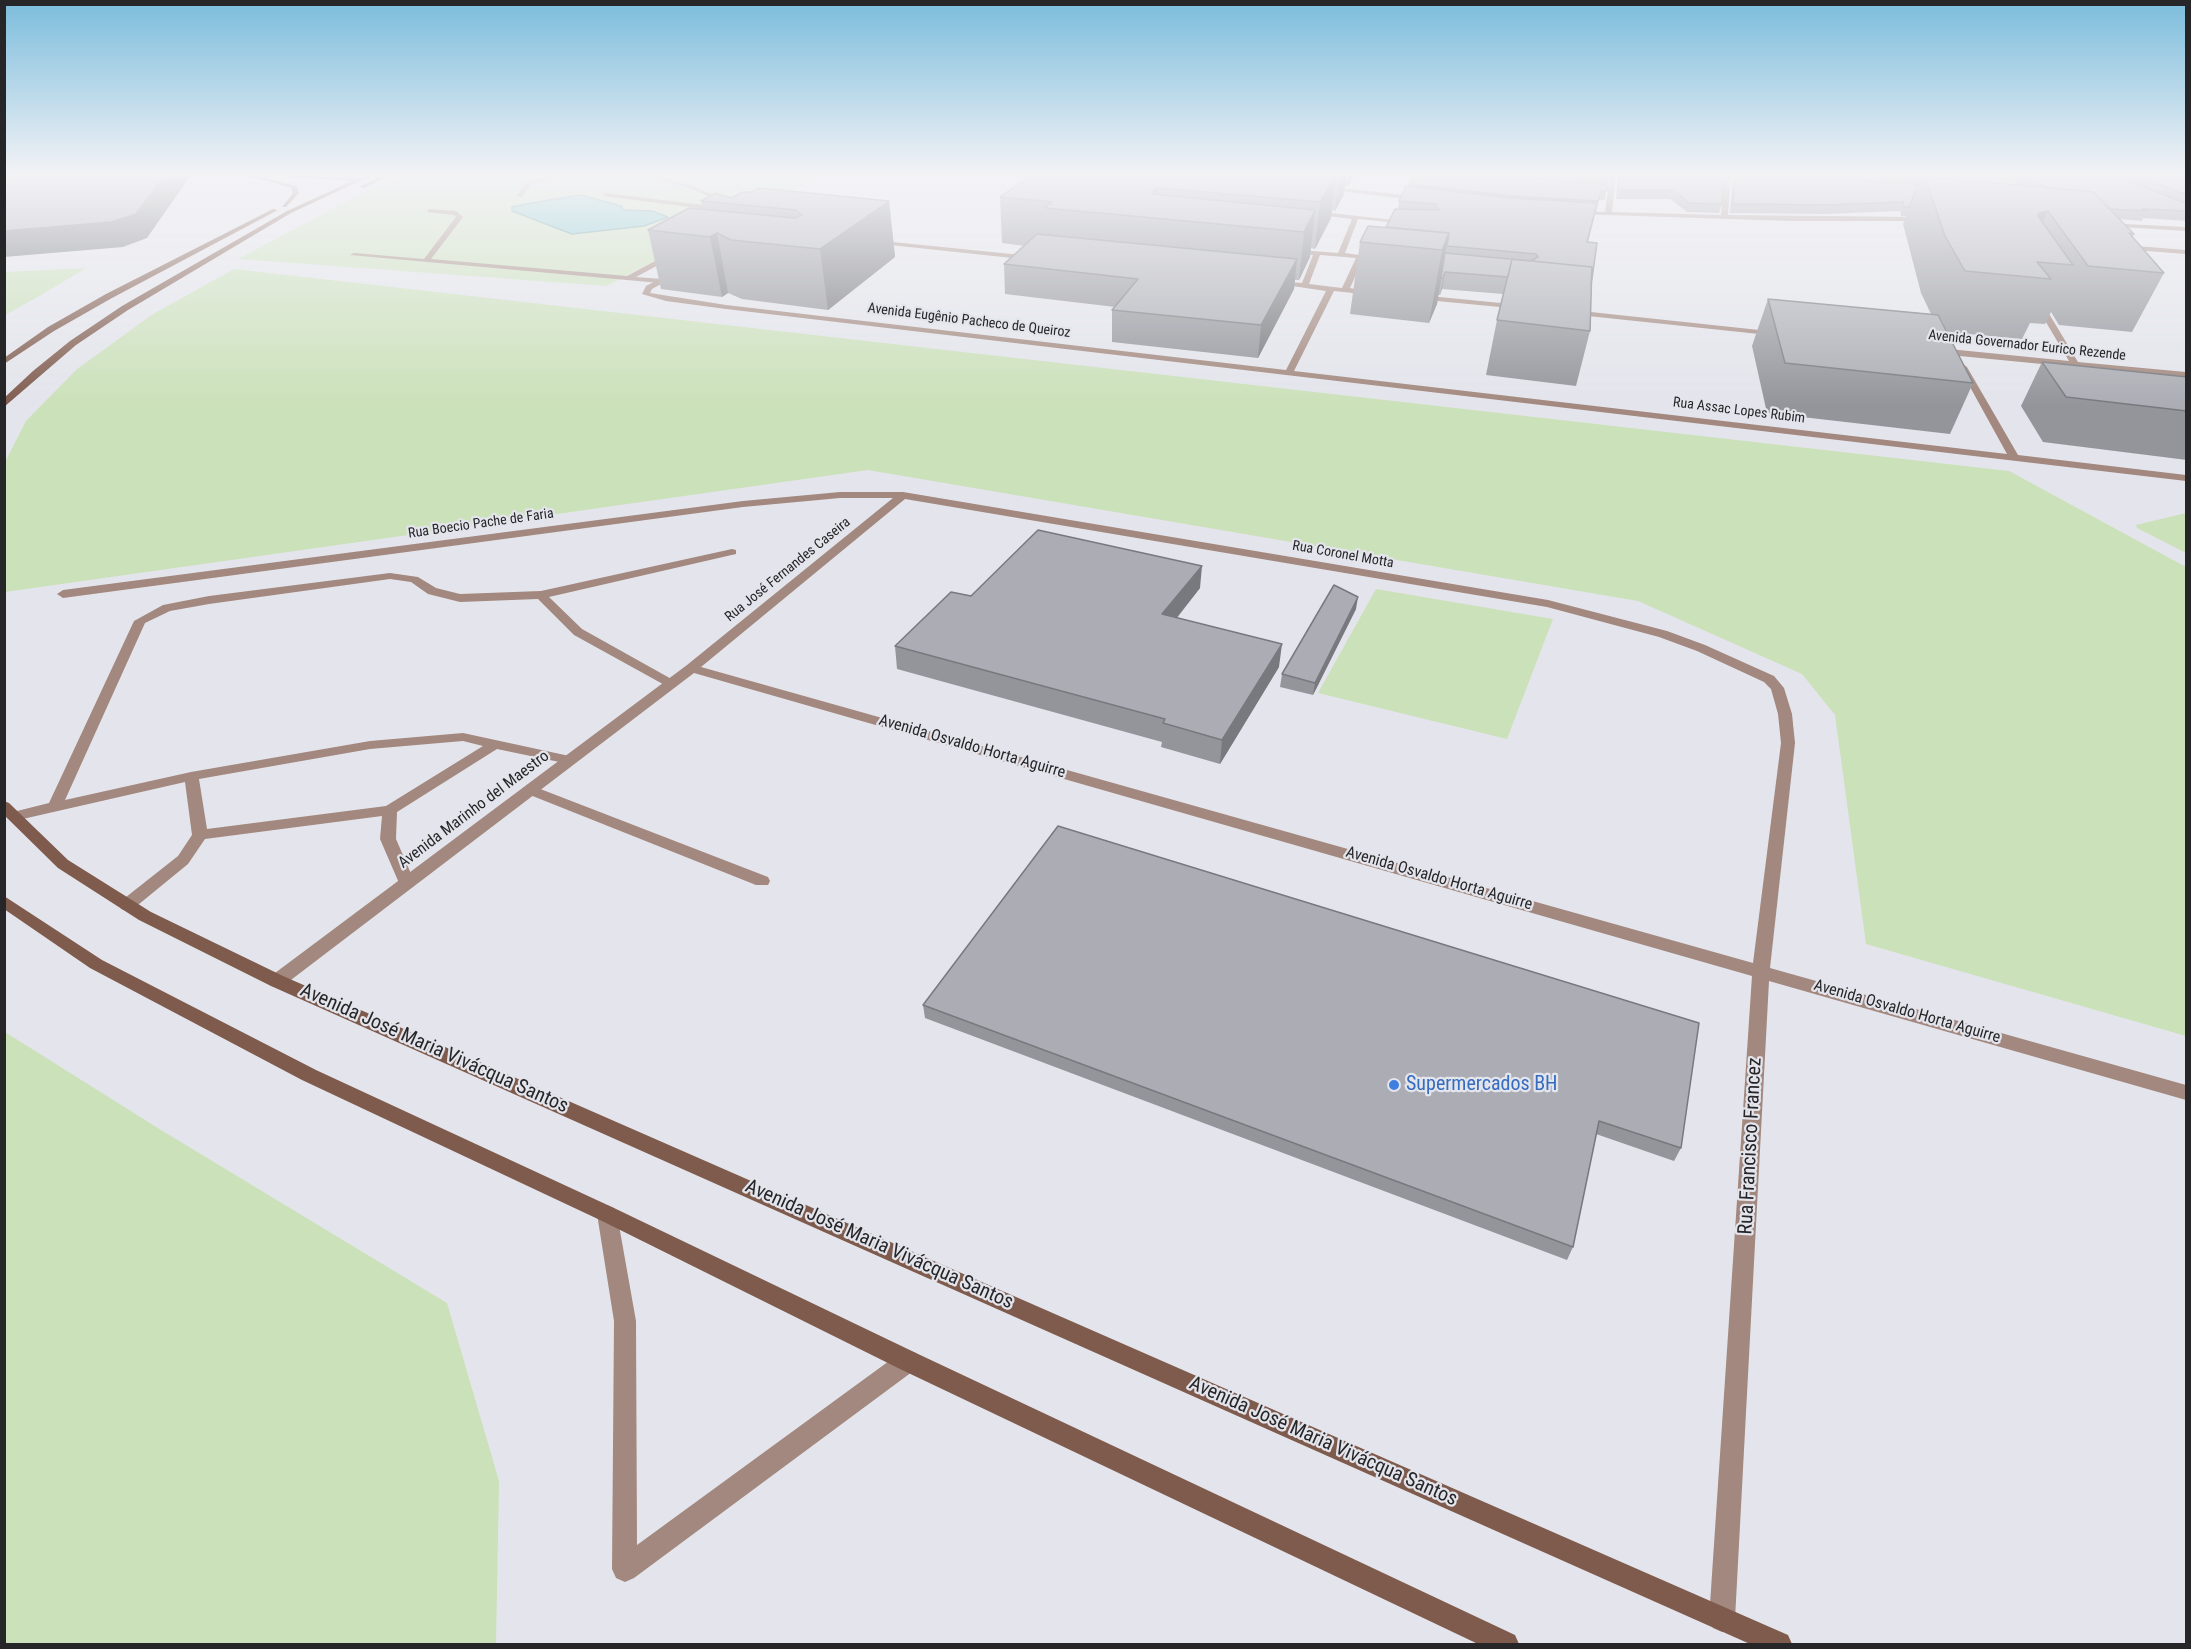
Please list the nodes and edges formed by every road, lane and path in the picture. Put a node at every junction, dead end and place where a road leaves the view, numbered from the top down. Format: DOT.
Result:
graph roads {
  1 [pos="195,252"];
  2 [pos="222,252"];
  3 [pos="433,252"];
  4 [pos="679,252"];
  5 [pos="968,252"];
  6 [pos="1305,252"];
  7 [pos="1342,252"];
  8 [pos="1317,253"];
  9 [pos="354,255"];
  10 [pos="1341,255"];
  11 [pos="1360,257"];
  12 [pos="1038,259"];
  13 [pos="1382,259"];
  14 [pos="426,261"];
  15 [pos="688,265"];
  16 [pos="628,277"];
  17 [pos="660,281"];
  18 [pos="1270,283"];
  19 [pos="1305,286"];
  20 [pos="1331,289"];
  21 [pos="2030,289"];
  22 [pos="1346,290"];
  23 [pos="1380,294"];
  24 [pos="1414,297"];
  25 [pos="1530,308"];
  26 [pos="1565,312"];
  27 [pos="1790,335"];
  28 [pos="1932,350"];
  29 [pos="1956,353"];
  30 [pos="4,362"];
  31 [pos="2075,364"];
  32 [pos="1289,372"];
  33 [pos="2187,375"];
  34 [pos="4,404"];
  35 [pos="2013,456"];
  36 [pos="2187,478"];
  37 [pos="903,495"];
  38 [pos="732,552"];
  39 [pos="63,594"];
  40 [pos="542,595"];
  41 [pos="692,668"];
  42 [pos="1769,679"];
  43 [pos="670,684"];
  44 [pos="495,744"];
  45 [pos="569,760"];
  46 [pos="191,776"];
  47 [pos="530,790"];
  48 [pos="56,806"];
  49 [pos="390,810"];
  50 [pos="9,811"];
  51 [pos="200,835"];
  52 [pos="762,881"];
  53 [pos="407,883"];
  54 [pos="4,901"];
  55 [pos="127,905"];
  56 [pos="1761,970"];
  57 [pos="277,981"];
  58 [pos="2187,1093"];
  59 [pos="607,1214"];
  60 [pos="908,1361"];
  61 [pos="1722,1619"];
  62 [pos="1506,1644"];
  63 [pos="1779,1644"];
  1 -- 30 [label="main road"];
  2 -- 34 [label="main road"];
  3 -- 14 [label="street"];
  4 -- 16 [label="street"];
  5 -- 12 [label="street"];
  6 -- 8 [label="street"];
  7 -- 10 [label="street"];
  8 -- 10 [label="street"];
  8 -- 19 [label="street"];
  9 -- 14 [label="street"];
  10 -- 11 [label="street"];
  11 -- 13 [label="street"];
  11 -- 22 [label="street"];
  14 -- 16 [label="street"];
  15 -- 17 [label="street"];
  16 -- 17 [label="street"];
  17 -- 32 [label="street, Avenida Eugênio Pacheco de Queiroz"];
  18 -- 19 [label="street"];
  19 -- 20 [label="street"];
  20 -- 22 [label="street"];
  20 -- 32 [label="street"];
  21 -- 31 [label="street"];
  22 -- 23 [label="street"];
  24 -- 25 [label="street"];
  26 -- 27 [label="street"];
  28 -- 29 [label="street, Avenida Governador Eurico Rezende"];
  29 -- 31 [label="street, Avenida Governador Eurico Rezende"];
  29 -- 35 [label="street"];
  31 -- 33 [label="street, Avenida Governador Eurico Rezende"];
  32 -- 35 [label="street, Rua Assac Lopes Rubim"];
  35 -- 36 [label="street, Rua Assac Lopes Rubim"];
  37 -- 39 [label="street, Rua Boecio Pache de Faria"];
  37 -- 41 [label="street, Rua José Fernandes Caseira"];
  37 -- 42 [label="street, Rua Coronel Motta"];
  38 -- 40 [label="street"];
  40 -- 43 [label="street"];
  40 -- 48 [label="street"];
  41 -- 43 [label="street, Avenida Marinho del Maestro"];
  41 -- 56 [label="street, Avenida Osvaldo Horta Aguirre"];
  42 -- 56 [label="street, Rua Francisco Francez"];
  43 -- 45 [label="street, Avenida Marinho del Maestro"];
  44 -- 45 [label="street"];
  44 -- 46 [label="street"];
  44 -- 49 [label="street"];
  45 -- 47 [label="street, Avenida Marinho del Maestro"];
  46 -- 48 [label="street"];
  46 -- 51 [label="street"];
  47 -- 52 [label="street"];
  47 -- 53 [label="street, Avenida Marinho del Maestro"];
  48 -- 50 [label="street"];
  49 -- 51 [label="street"];
  49 -- 53 [label="street"];
  50 -- 55 [label="main road, Avenida José Maria Vivácqua Santos"];
  51 -- 55 [label="street"];
  53 -- 57 [label="street, Avenida Marinho del Maestro"];
  54 -- 59 [label="main road"];
  55 -- 57 [label="main road, Avenida José Maria Vivácqua Santos"];
  56 -- 58 [label="street, Avenida Osvaldo Horta Aguirre"];
  56 -- 61 [label="street, Rua Francisco Francez"];
  57 -- 61 [label="main road, Avenida José Maria Vivácqua Santos"];
  59 -- 60 [label="main road"];
  59 -- 60 [label="street"];
  60 -- 62 [label="main road"];
  61 -- 63 [label="main road, Avenida José Maria Vivácqua Santos"];
}
